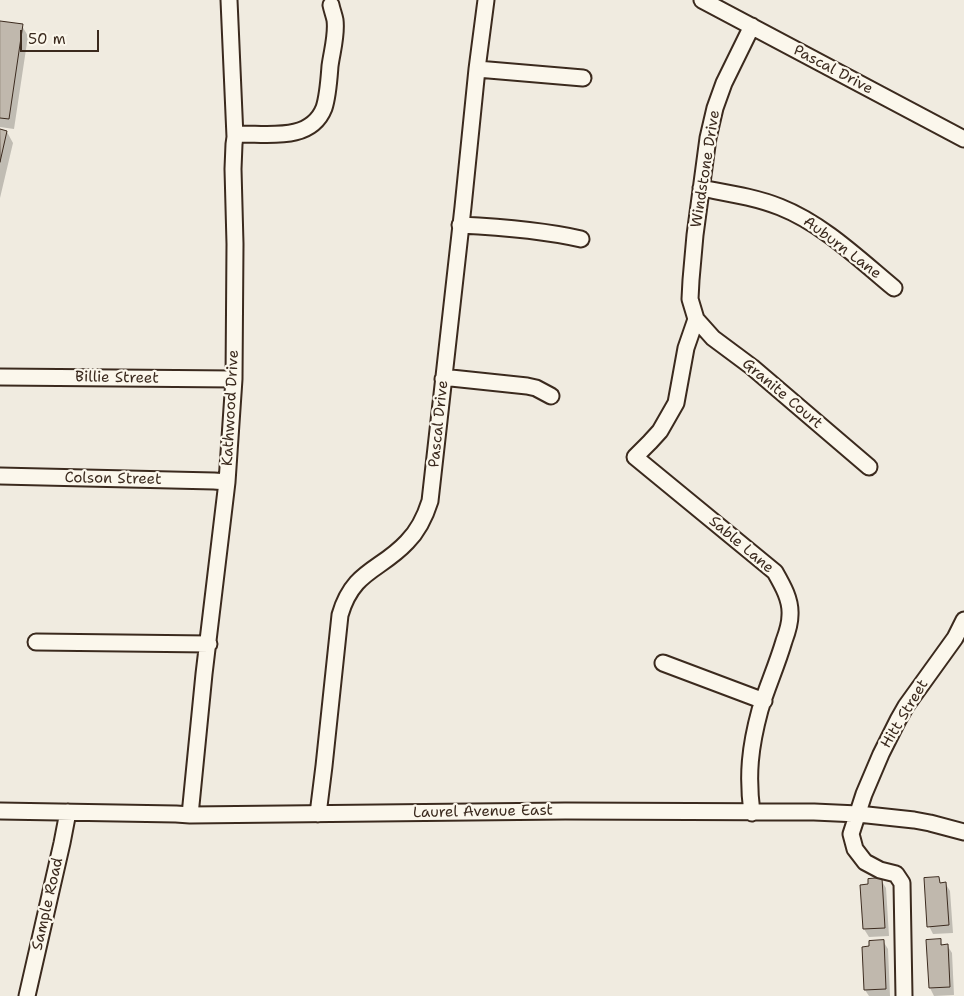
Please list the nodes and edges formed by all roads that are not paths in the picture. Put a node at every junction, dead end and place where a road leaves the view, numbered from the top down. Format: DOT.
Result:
graph roads {
  1 [pos="229,0"];
  2 [pos="486,0"];
  3 [pos="702,0"];
  4 [pos="331,5"];
  5 [pos="752,26"];
  6 [pos="477,69"];
  7 [pos="583,78"];
  8 [pos="235,137"];
  9 [pos="964,139"];
  10 [pos="701,188"];
  11 [pos="460,225"];
  12 [pos="581,239"];
  13 [pos="894,288"];
  14 [pos="696,319"];
  15 [pos="0,377"];
  16 [pos="234,379"];
  17 [pos="444,379"];
  18 [pos="551,396"];
  19 [pos="869,467"];
  20 [pos="0,476"];
  21 [pos="227,482"];
  22 [pos="964,620"];
  23 [pos="36,642"];
  24 [pos="209,644"];
  25 [pos="663,663"];
  26 [pos="764,701"];
  27 [pos="0,811"];
  28 [pos="68,812"];
  29 [pos="752,813"];
  30 [pos="318,814"];
  31 [pos="858,814"];
  32 [pos="190,815"];
  33 [pos="964,832"];
  34 [pos="28,996"];
  35 [pos="904,996"];
  1 -- 8 [label="street, Kathwood Drive"];
  2 -- 6 [label="street, Pascal Drive"];
  3 -- 5 [label="street, Pascal Drive"];
  4 -- 8 [label="street"];
  5 -- 9 [label="street, Pascal Drive"];
  5 -- 10 [label="street, Windstone Drive"];
  6 -- 7 [label="street"];
  6 -- 11 [label="street, Pascal Drive"];
  8 -- 16 [label="street, Kathwood Drive"];
  10 -- 13 [label="street, Auburn Lane"];
  10 -- 14 [label="street, Windstone Drive"];
  11 -- 12 [label="street"];
  11 -- 17 [label="street, Pascal Drive"];
  14 -- 19 [label="street, Granite Court"];
  14 -- 26 [label="street, Sable Lane"];
  15 -- 16 [label="street, Billie Street"];
  16 -- 21 [label="street, Kathwood Drive"];
  17 -- 18 [label="street"];
  17 -- 30 [label="street, Pascal Drive"];
  20 -- 21 [label="street, Colson Street"];
  21 -- 24 [label="street, Kathwood Drive"];
  22 -- 31 [label="street, Hitt Street"];
  23 -- 24 [label="street"];
  24 -- 32 [label="street, Kathwood Drive"];
  25 -- 26 [label="street"];
  26 -- 29 [label="street, Sable Lane"];
  27 -- 28 [label="street, Laurel Avenue East"];
  28 -- 32 [label="street, Laurel Avenue East"];
  28 -- 34 [label="street, Sample Road"];
  29 -- 30 [label="street, Laurel Avenue East"];
  29 -- 31 [label="street, Laurel Avenue East"];
  30 -- 32 [label="street, Laurel Avenue East"];
  31 -- 33 [label="street, Laurel Avenue East"];
  31 -- 35 [label="street, Hitt Street"];
}
